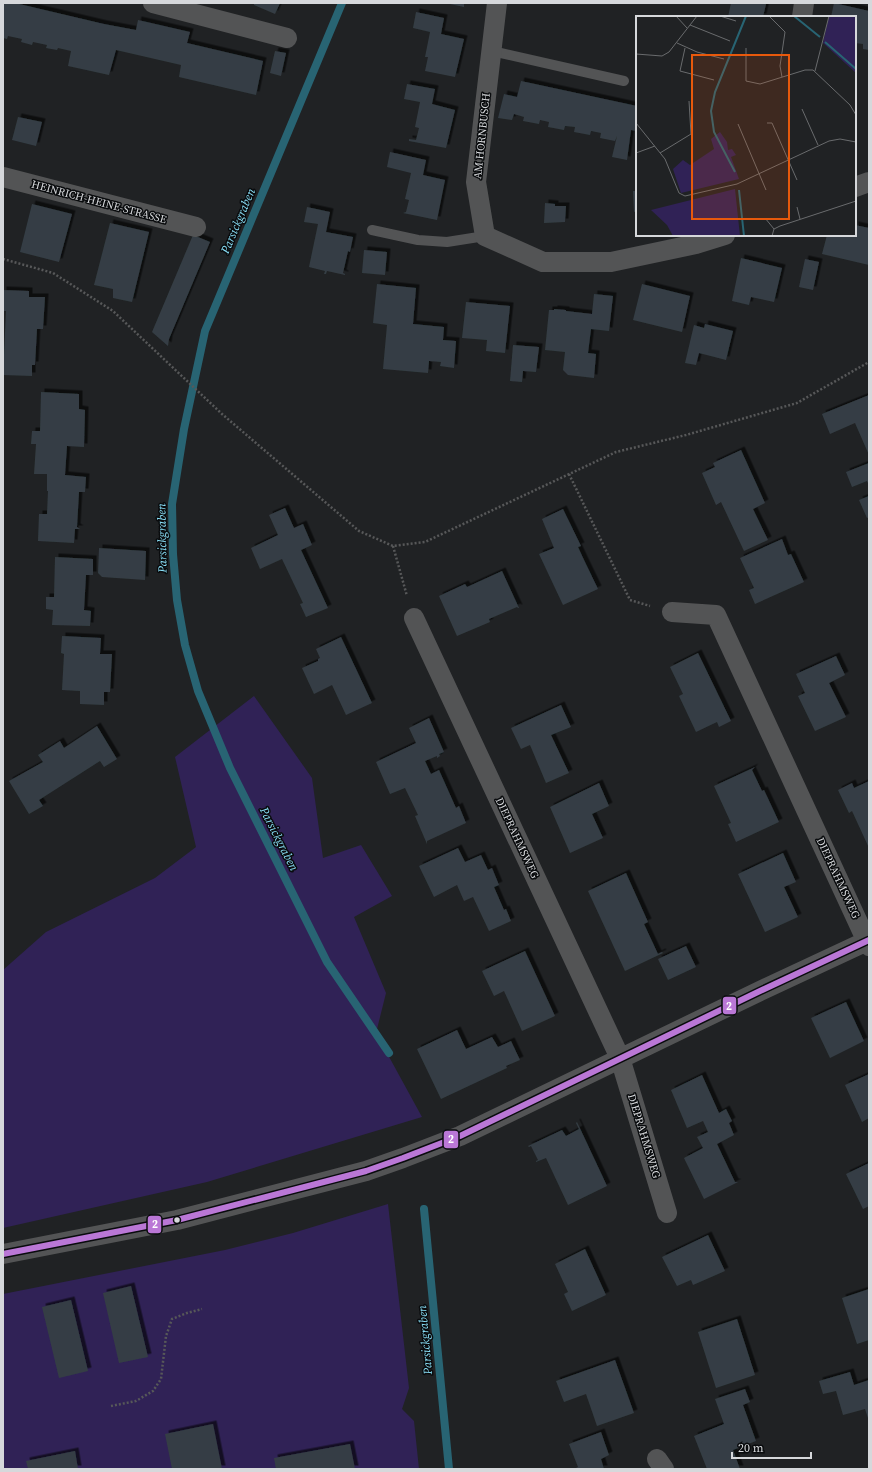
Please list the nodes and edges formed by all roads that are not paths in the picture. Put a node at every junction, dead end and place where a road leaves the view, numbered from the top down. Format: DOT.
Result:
graph roads {
  1 [pos="153,3"];
  2 [pos="497,3"];
  3 [pos="804,3"];
  4 [pos="802,16"];
  5 [pos="287,38"];
  6 [pos="492,51"];
  7 [pos="624,82"];
  8 [pos="3,177"];
  9 [pos="869,182"];
  10 [pos="856,187"];
  11 [pos="196,227"];
  12 [pos="372,230"];
  13 [pos="486,236"];
  14 [pos="722,236"];
  15 [pos="672,612"];
  16 [pos="414,618"];
  17 [pos="868,943"];
  18 [pos="620,1058"];
  19 [pos="667,1213"];
  20 [pos="3,1254"];
  1 -- 5 [label="street"];
  2 -- 6 [label="street, AM HORNBUSCH"];
  3 -- 4 [label="street"];
  6 -- 7 [label="lane"];
  6 -- 13 [label="street, AM HORNBUSCH"];
  8 -- 11 [label="street, HEINRICH-HEINE-STRASSE"];
  9 -- 10 [label="street"];
  12 -- 13 [label="lane"];
  13 -- 14 [label="street"];
  15 -- 17 [label="street, DIEPRAHMSWEG"];
  16 -- 18 [label="street, DIEPRAHMSWEG"];
  17 -- 18 [label="street, DIEPRAHMSWEG"];
  18 -- 19 [label="street, DIEPRAHMSWEG"];
  18 -- 20 [label="street, DIEPRAHMSWEG"];
}
